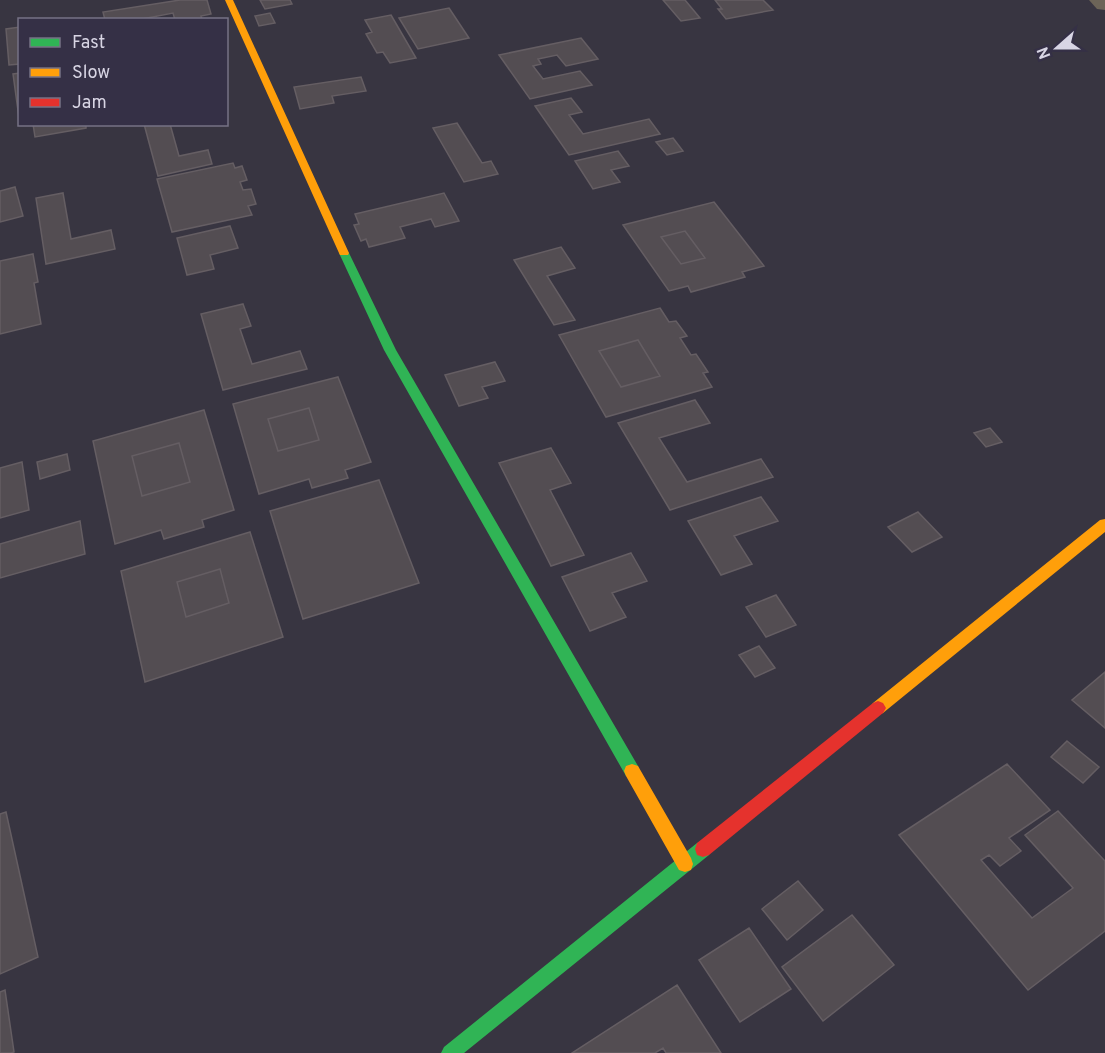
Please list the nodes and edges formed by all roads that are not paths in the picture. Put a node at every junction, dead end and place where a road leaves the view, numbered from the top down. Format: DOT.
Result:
graph roads {
  1 [pos="229,0"];
  2 [pos="1100,0"];
  3 [pos="1105,4"];
  4 [pos="1105,524"];
  5 [pos="685,864"];
  6 [pos="450,1053"];
  1 -- 5 [label="main road"];
  2 -- 3 [label="street"];
  4 -- 5 [label="main road"];
  5 -- 6 [label="main road"];
}
